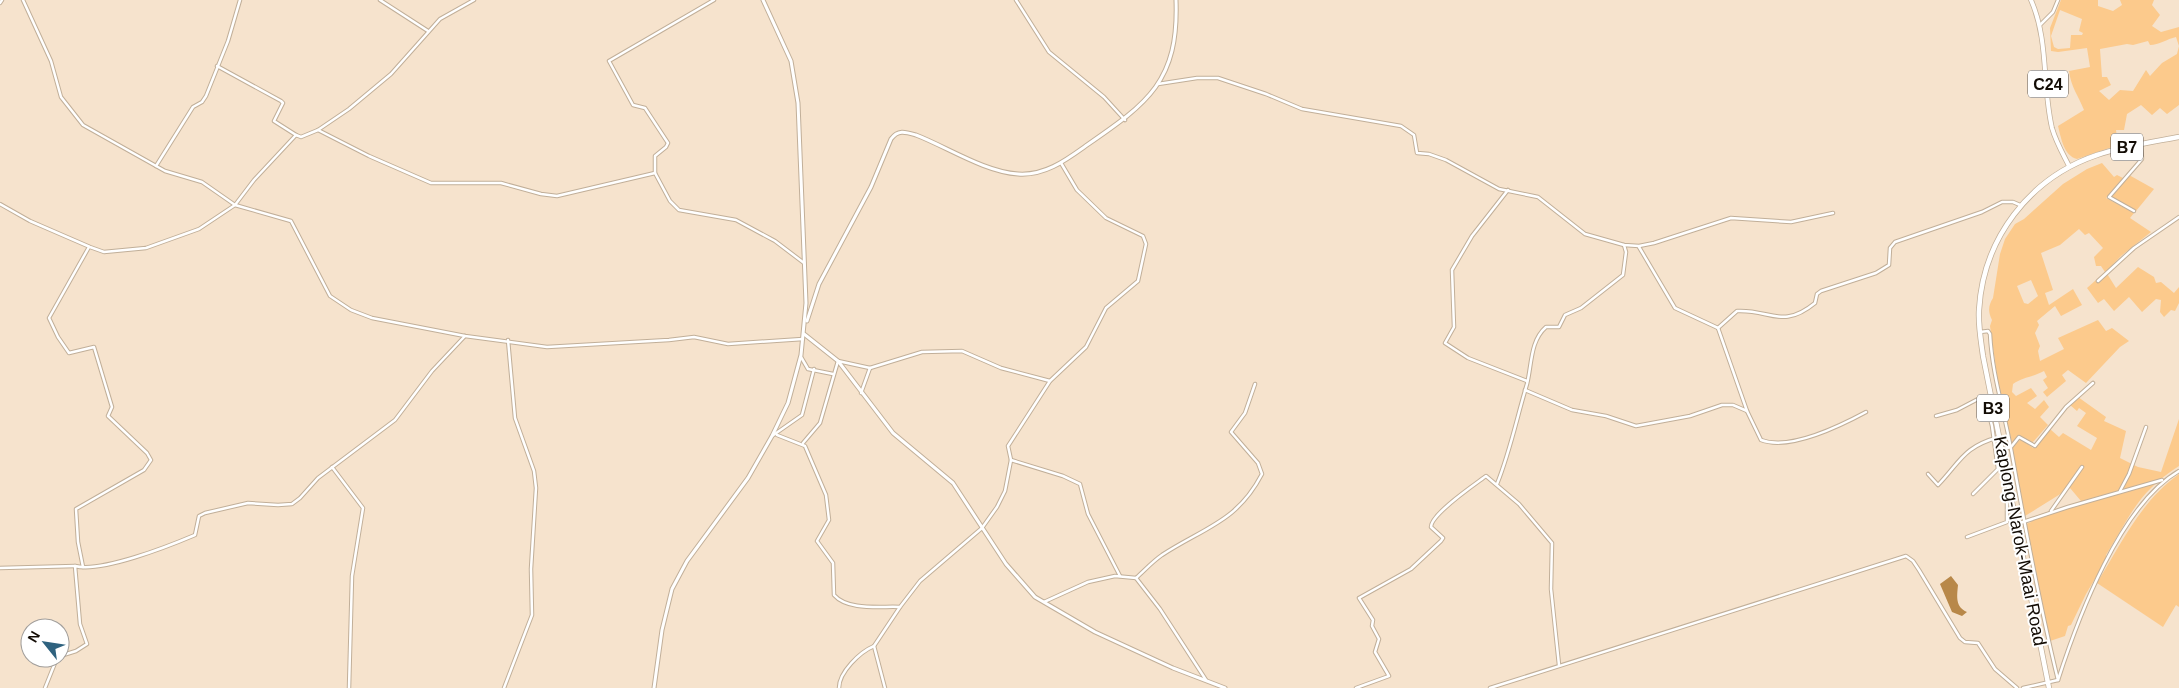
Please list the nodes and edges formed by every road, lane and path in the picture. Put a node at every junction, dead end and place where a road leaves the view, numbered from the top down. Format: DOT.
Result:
graph roads {
  1 [pos="2,0"];
  2 [pos="23,0"];
  3 [pos="240,0"];
  4 [pos="380,0"];
  5 [pos="474,0"];
  6 [pos="714,0"];
  7 [pos="763,0"];
  8 [pos="1016,0"];
  9 [pos="1176,0"];
  10 [pos="2031,0"];
  11 [pos="2058,0"];
  12 [pos="0,3"];
  13 [pos="2040,25"];
  14 [pos="428,31"];
  15 [pos="218,66"];
  16 [pos="1158,84"];
  17 [pos="1125,120"];
  18 [pos="318,130"];
  19 [pos="296,135"];
  20 [pos="2179,137"];
  21 [pos="2141,144"];
  22 [pos="1061,163"];
  23 [pos="2077,163"];
  24 [pos="156,166"];
  25 [pos="2069,166"];
  26 [pos="655,172"];
  27 [pos="1508,190"];
  28 [pos="0,204"];
  29 [pos="235,205"];
  30 [pos="2020,206"];
  31 [pos="2134,211"];
  32 [pos="1833,213"];
  33 [pos="2179,217"];
  34 [pos="1624,245"];
  35 [pos="1639,246"];
  36 [pos="90,247"];
  37 [pos="804,263"];
  38 [pos="2098,281"];
  39 [pos="806,324"];
  40 [pos="1718,328"];
  41 [pos="1980,332"];
  42 [pos="465,336"];
  43 [pos="804,337"];
  44 [pos="508,340"];
  45 [pos="1991,354"];
  46 [pos="801,355"];
  47 [pos="1983,356"];
  48 [pos="838,361"];
  49 [pos="870,368"];
  50 [pos="814,369"];
  51 [pos="833,374"];
  52 [pos="1050,381"];
  53 [pos="1527,381"];
  54 [pos="2093,383"];
  55 [pos="1255,384"];
  56 [pos="1525,390"];
  57 [pos="861,393"];
  58 [pos="1747,411"];
  59 [pos="1866,412"];
  60 [pos="1936,416"];
  61 [pos="2146,427"];
  62 [pos="777,435"];
  63 [pos="772,436"];
  64 [pos="1996,438"];
  65 [pos="803,443"];
  66 [pos="2011,447"];
  67 [pos="2001,450"];
  68 [pos="1011,460"];
  69 [pos="332,467"];
  70 [pos="2082,467"];
  71 [pos="2179,471"];
  72 [pos="1928,474"];
  73 [pos="2165,479"];
  74 [pos="1498,484"];
  75 [pos="2119,492"];
  76 [pos="1973,494"];
  77 [pos="2010,496"];
  78 [pos="2050,513"];
  79 [pos="2023,522"];
  80 [pos="2016,525"];
  81 [pos="982,528"];
  82 [pos="1966,538"];
  83 [pos="75,566"];
  84 [pos="82,567"];
  85 [pos="0,568"];
  86 [pos="1120,576"];
  87 [pos="1136,578"];
  88 [pos="2038,596"];
  89 [pos="2031,597"];
  90 [pos="1043,603"];
  91 [pos="900,607"];
  92 [pos="874,646"];
  93 [pos="70,653"];
  94 [pos="1559,665"];
  95 [pos="53,668"];
  96 [pos="2058,680"];
  97 [pos="1206,681"];
  98 [pos="2049,686"];
  99 [pos="45,688"];
  100 [pos="348,688"];
  101 [pos="504,688"];
  102 [pos="654,688"];
  103 [pos="839,688"];
  104 [pos="886,688"];
  105 [pos="1225,688"];
  106 [pos="1356,688"];
  107 [pos="1490,688"];
  108 [pos="2017,688"];
  109 [pos="2023,688"];
  1 -- 12 [label="street"];
  2 -- 24 [label="street"];
  3 -- 15 [label="street"];
  4 -- 14 [label="street"];
  5 -- 14 [label="street"];
  6 -- 26 [label="street"];
  7 -- 37 [label="street"];
  8 -- 17 [label="street"];
  9 -- 16 [label="street"];
  10 -- 13 [label="main road, C24"];
  11 -- 13 [label="street"];
  13 -- 25 [label="main road, C24"];
  14 -- 18 [label="street"];
  15 -- 19 [label="street"];
  15 -- 24 [label="street"];
  16 -- 17 [label="street"];
  16 -- 27 [label="street"];
  17 -- 22 [label="street"];
  18 -- 19 [label="street"];
  18 -- 26 [label="street"];
  19 -- 29 [label="street"];
  20 -- 21 [label="highway, B7"];
  21 -- 23 [label="highway, B7"];
  21 -- 31 [label="street"];
  22 -- 39 [label="street"];
  22 -- 52 [label="street"];
  23 -- 25 [label="highway, Kaplong-Narok-Maai Road / B3"];
  24 -- 29 [label="street"];
  25 -- 30 [label="highway, Kaplong-Narok-Maai Road / B3"];
  26 -- 37 [label="street"];
  27 -- 34 [label="street"];
  27 -- 53 [label="street"];
  28 -- 36 [label="street"];
  29 -- 36 [label="street"];
  29 -- 42 [label="street"];
  30 -- 40 [label="street"];
  30 -- 41 [label="highway, Kaplong-Narok-Maai Road / B3"];
  32 -- 35 [label="street"];
  33 -- 38 [label="street"];
  34 -- 35 [label="street"];
  34 -- 53 [label="street"];
  35 -- 40 [label="street"];
  36 -- 84 [label="street"];
  37 -- 39 [label="street"];
  39 -- 43 [label="street"];
  40 -- 58 [label="street"];
  41 -- 45 [label="street"];
  41 -- 47 [label="highway, Kaplong-Narok-Maai Road / B3"];
  42 -- 44 [label="street"];
  42 -- 69 [label="street"];
  43 -- 44 [label="street"];
  43 -- 46 [label="street"];
  43 -- 48 [label="street"];
  44 -- 101 [label="street"];
  45 -- 47 [label="street"];
  45 -- 66 [label="street"];
  46 -- 50 [label="street"];
  46 -- 63 [label="street"];
  47 -- 64 [label="highway, Kaplong-Narok-Maai Road / B3"];
  48 -- 49 [label="street"];
  48 -- 51 [label="street"];
  48 -- 57 [label="street"];
  49 -- 52 [label="street"];
  49 -- 57 [label="street"];
  50 -- 51 [label="street"];
  50 -- 62 [label="street"];
  51 -- 65 [label="street"];
  52 -- 68 [label="street"];
  53 -- 56 [label="street"];
  54 -- 66 [label="street"];
  55 -- 87 [label="street"];
  56 -- 58 [label="street"];
  56 -- 74 [label="street"];
  57 -- 81 [label="street"];
  58 -- 59 [label="street"];
  60 -- 64 [label="street"];
  61 -- 75 [label="street"];
  62 -- 63 [label="street"];
  62 -- 65 [label="street"];
  63 -- 102 [label="street"];
  64 -- 67 [label="highway, Kaplong-Narok-Maai Road / B3"];
  64 -- 72 [label="street"];
  64 -- 76 [label="street"];
  65 -- 91 [label="street"];
  66 -- 67 [label="street"];
  66 -- 79 [label="street"];
  67 -- 77 [label="highway, Kaplong-Narok-Maai Road / B3"];
  68 -- 81 [label="street"];
  68 -- 86 [label="street"];
  69 -- 84 [label="street"];
  69 -- 100 [label="street"];
  70 -- 78 [label="street"];
  71 -- 73 [label="street"];
  73 -- 75 [label="street"];
  73 -- 96 [label="street"];
  74 -- 94 [label="street"];
  74 -- 106 [label="street"];
  75 -- 78 [label="street"];
  77 -- 80 [label="highway, Kaplong-Narok-Maai Road / B3"];
  77 -- 82 [label="street"];
  78 -- 79 [label="street"];
  79 -- 80 [label="street"];
  79 -- 88 [label="street"];
  80 -- 89 [label="highway, Kaplong-Narok-Maai Road / B3"];
  81 -- 90 [label="street"];
  81 -- 91 [label="street"];
  83 -- 84 [label="street"];
  83 -- 85 [label="street"];
  83 -- 93 [label="street"];
  86 -- 87 [label="street"];
  86 -- 90 [label="street"];
  87 -- 97 [label="street"];
  88 -- 89 [label="street"];
  88 -- 96 [label="street"];
  89 -- 98 [label="highway, Kaplong-Narok-Maai Road / B3"];
  90 -- 97 [label="street"];
  91 -- 92 [label="street"];
  92 -- 103 [label="street"];
  92 -- 104 [label="street"];
  94 -- 107 [label="street"];
  94 -- 108 [label="street"];
  95 -- 99 [label="street"];
  96 -- 98 [label="street"];
  97 -- 105 [label="street"];
  98 -- 109 [label="street"];
}
